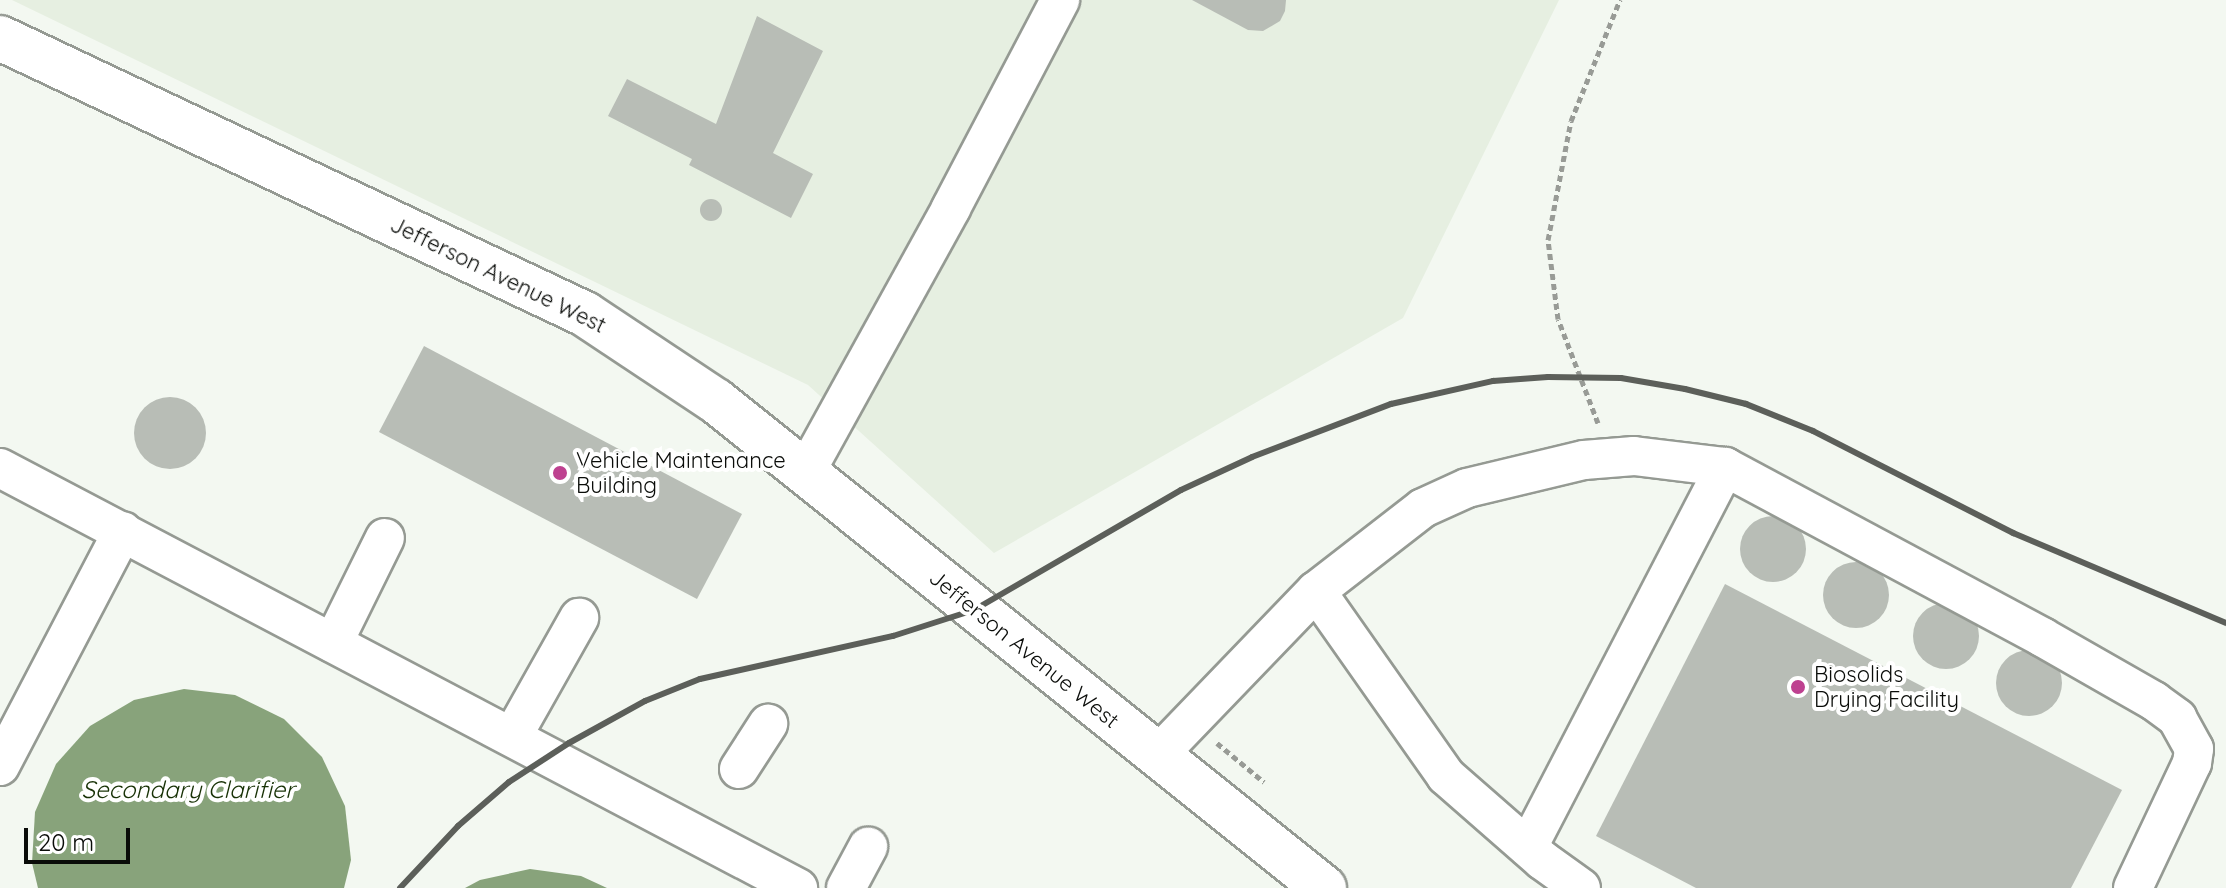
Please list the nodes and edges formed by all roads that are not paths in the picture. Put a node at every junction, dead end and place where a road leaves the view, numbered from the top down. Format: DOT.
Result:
graph roads {
  1 [pos="1060,0"];
  2 [pos="0,38"];
  3 [pos="1725,467"];
  4 [pos="0,468"];
  5 [pos="805,473"];
  6 [pos="123,531"];
  7 [pos="385,538"];
  8 [pos="1316,591"];
  9 [pos="579,618"];
  10 [pos="333,643"];
  11 [pos="768,724"];
  12 [pos="512,737"];
  13 [pos="1157,756"];
  14 [pos="0,766"];
  15 [pos="739,769"];
  16 [pos="868,847"];
  17 [pos="1528,847"];
  18 [pos="798,888"];
  19 [pos="846,888"];
  20 [pos="1324,888"];
  21 [pos="1581,888"];
  22 [pos="2133,888"];
  1 -- 5 [label="lane"];
  2 -- 5 [label="main road, Jefferson Avenue West"];
  3 -- 8 [label="lane"];
  3 -- 17 [label="lane"];
  3 -- 22 [label="lane"];
  4 -- 6 [label="lane"];
  5 -- 13 [label="main road, Jefferson Avenue West"];
  6 -- 10 [label="lane"];
  6 -- 14 [label="lane"];
  7 -- 10 [label="lane"];
  8 -- 13 [label="lane"];
  8 -- 17 [label="lane"];
  9 -- 12 [label="lane"];
  10 -- 12 [label="lane"];
  11 -- 15 [label="lane"];
  12 -- 18 [label="lane"];
  13 -- 20 [label="main road, Jefferson Avenue West"];
  16 -- 19 [label="lane"];
  17 -- 21 [label="lane"];
}
